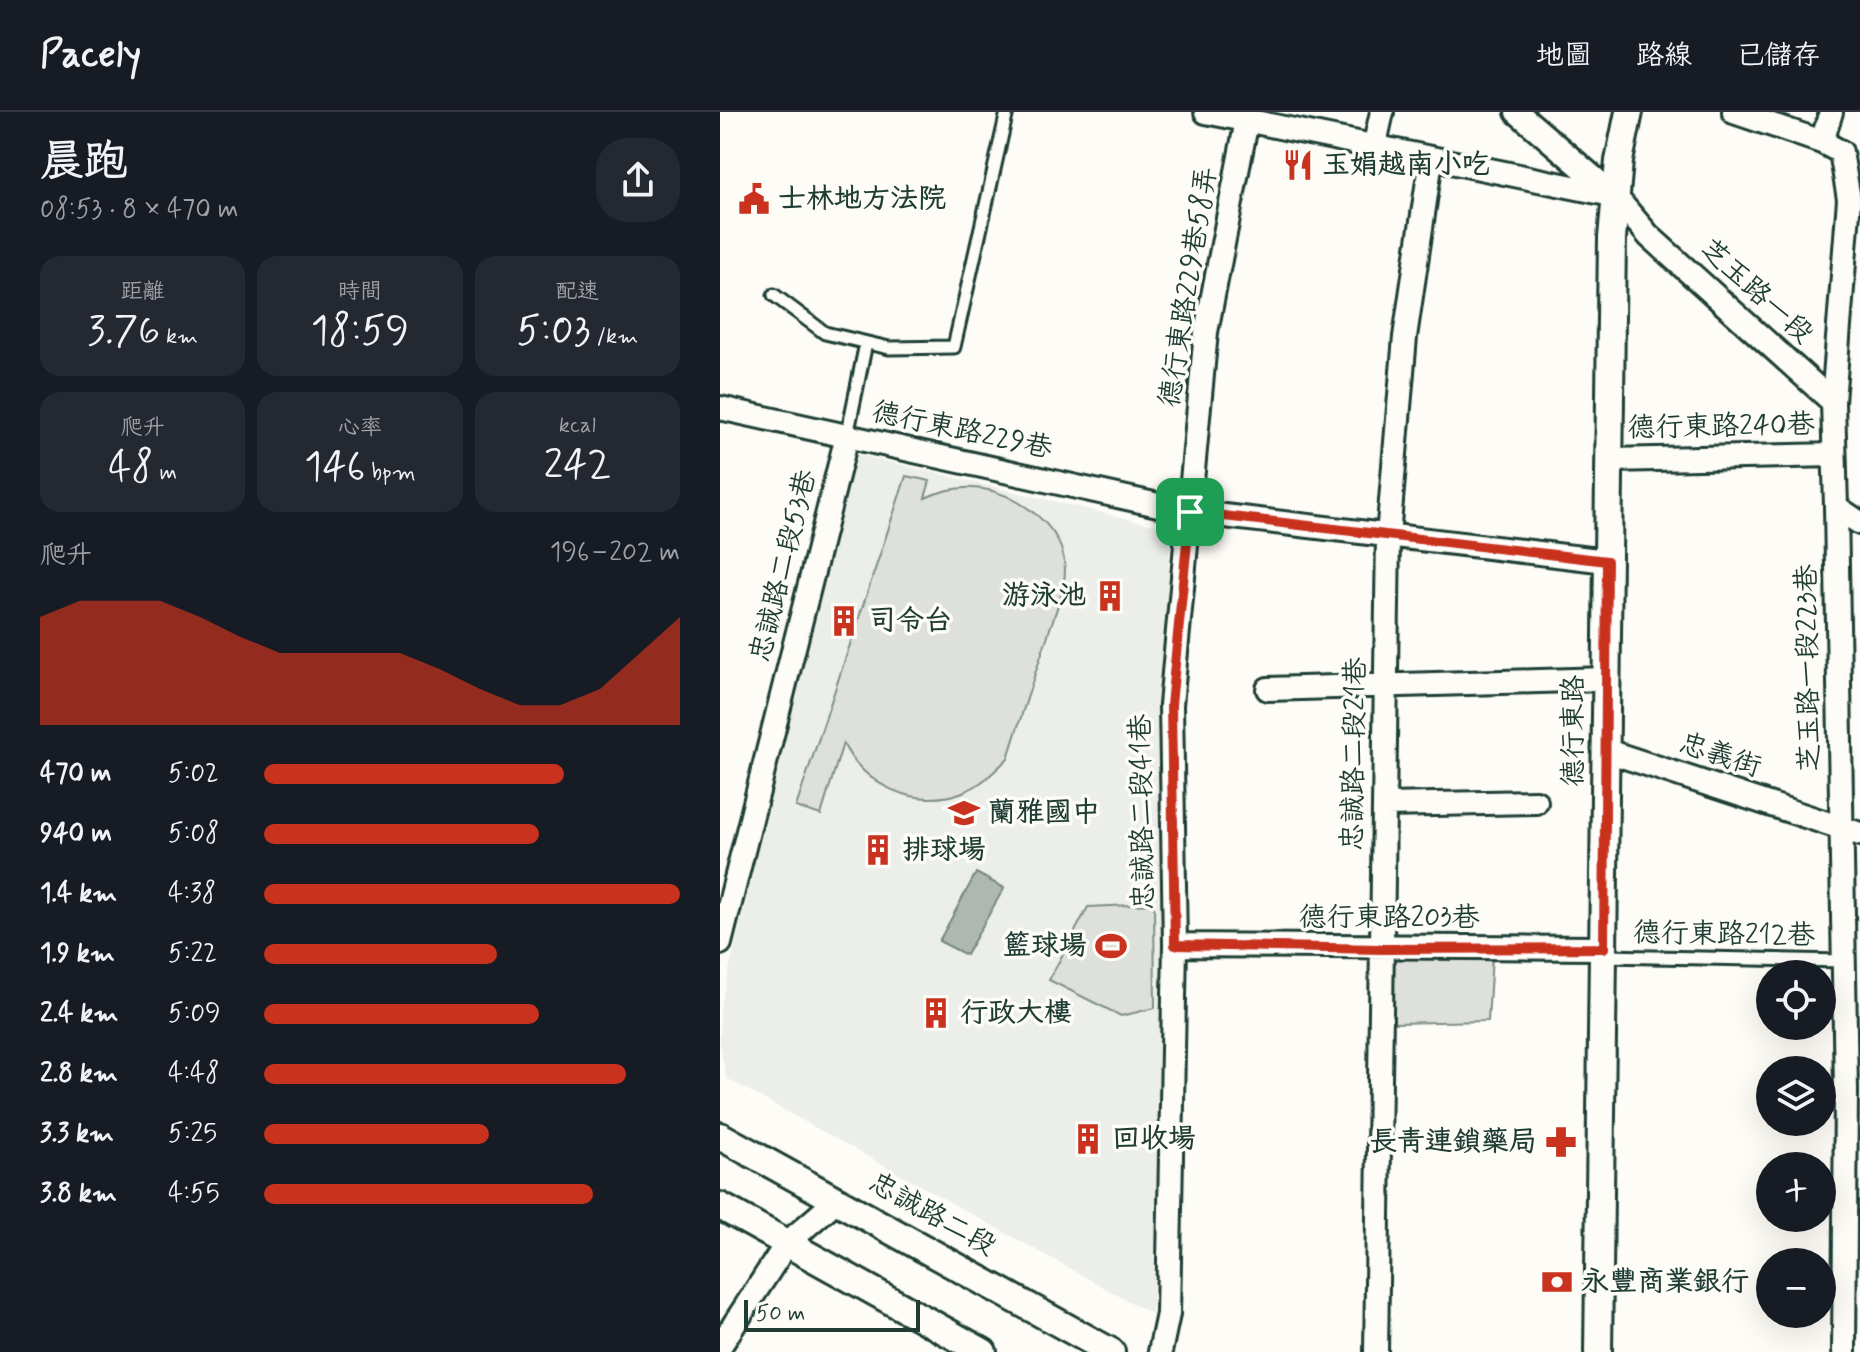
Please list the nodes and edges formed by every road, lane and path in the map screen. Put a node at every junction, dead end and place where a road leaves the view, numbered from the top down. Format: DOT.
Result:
graph roads {
  1 [pos="1007,112"];
  2 [pos="1206,112"];
  3 [pos="1382,112"];
  4 [pos="1517,112"];
  5 [pos="1629,112"];
  6 [pos="1734,112"];
  7 [pos="1831,112"];
  8 [pos="1247,120"];
  9 [pos="1822,142"];
  10 [pos="1374,148"];
  11 [pos="1431,160"];
  12 [pos="1615,196"];
  13 [pos="774,295"];
  14 [pos="866,343"];
  15 [pos="1833,402"];
  16 [pos="720,408"];
  17 [pos="847,436"];
  18 [pos="1834,455"];
  19 [pos="1610,460"];
  20 [pos="1836,507"];
  21 [pos="1190,512"];
  22 [pos="1860,523"];
  23 [pos="1388,536"];
  24 [pos="1607,561"];
  25 [pos="1606,679"];
  26 [pos="1386,687"];
  27 [pos="1268,689"];
  28 [pos="1607,751"];
  29 [pos="1536,802"];
  30 [pos="1385,805"];
  31 [pos="1852,831"];
  32 [pos="720,943"];
  33 [pos="1175,945"];
  34 [pos="1382,949"];
  35 [pos="1604,952"];
  36 [pos="1844,961"];
  37 [pos="1853,1091"];
  38 [pos="720,1136"];
  39 [pos="838,1199"];
  40 [pos="720,1206"];
  41 [pos="787,1243"];
  42 [pos="720,1346"];
  43 [pos="983,1352"];
  44 [pos="1111,1352"];
  45 [pos="1160,1352"];
  46 [pos="1376,1352"];
  47 [pos="1598,1352"];
  48 [pos="1844,1352"];
  1 -- 14 [label="lane"];
  2 -- 8 [label="street"];
  3 -- 10 [label="street"];
  4 -- 12 [label="street, 芝玉路一段"];
  5 -- 12 [label="street, 德行東路"];
  6 -- 9 [label="street"];
  7 -- 9 [label="street"];
  8 -- 10 [label="street"];
  8 -- 21 [label="street, 德行東路229巷58弄"];
  9 -- 15 [label="street"];
  10 -- 11 [label="street"];
  11 -- 12 [label="street"];
  11 -- 23 [label="street, 忠誠路二段21巷"];
  12 -- 15 [label="street, 芝玉路一段"];
  12 -- 19 [label="street, 德行東路"];
  13 -- 14 [label="lane"];
  14 -- 17 [label="lane"];
  15 -- 18 [label="street"];
  16 -- 17 [label="street, 德行東路229巷"];
  17 -- 21 [label="street, 德行東路229巷"];
  17 -- 32 [label="street, 忠誠路二段53巷"];
  18 -- 19 [label="street, 德行東路240巷"];
  18 -- 20 [label="street"];
  19 -- 24 [label="street, 德行東路"];
  20 -- 22 [label="street"];
  20 -- 31 [label="street, 芝玉路一段223巷"];
  21 -- 23 [label="street, 德行東路229巷"];
  21 -- 33 [label="street, 忠誠路二段41巷"];
  23 -- 24 [label="street"];
  23 -- 26 [label="street, 忠誠路二段21巷"];
  24 -- 25 [label="street, 德行東路"];
  25 -- 26 [label="street"];
  25 -- 28 [label="street, 德行東路"];
  26 -- 27 [label="street"];
  26 -- 30 [label="street, 忠誠路二段21巷"];
  28 -- 31 [label="street, 忠義街"];
  28 -- 35 [label="street, 德行東路"];
  29 -- 30 [label="street"];
  30 -- 34 [label="street, 忠誠路二段21巷"];
  31 -- 36 [label="street, 芝玉路一段223巷"];
  33 -- 34 [label="street, 德行東路203巷"];
  33 -- 45 [label="street, 忠誠路二段41巷"];
  34 -- 35 [label="street, 德行東路203巷"];
  34 -- 46 [label="street, 忠誠路二段21巷"];
  35 -- 36 [label="lane, 德行東路212巷"];
  35 -- 47 [label="street, 德行東路"];
  36 -- 37 [label="street, 芝玉路一段223巷"];
  37 -- 48 [label="street, 芝玉路一段223巷"];
  38 -- 39 [label="street, 忠誠路二段"];
  39 -- 41 [label="street"];
  39 -- 44 [label="street, 忠誠路二段"];
  40 -- 41 [label="street"];
  41 -- 42 [label="street"];
  41 -- 43 [label="street"];
}
